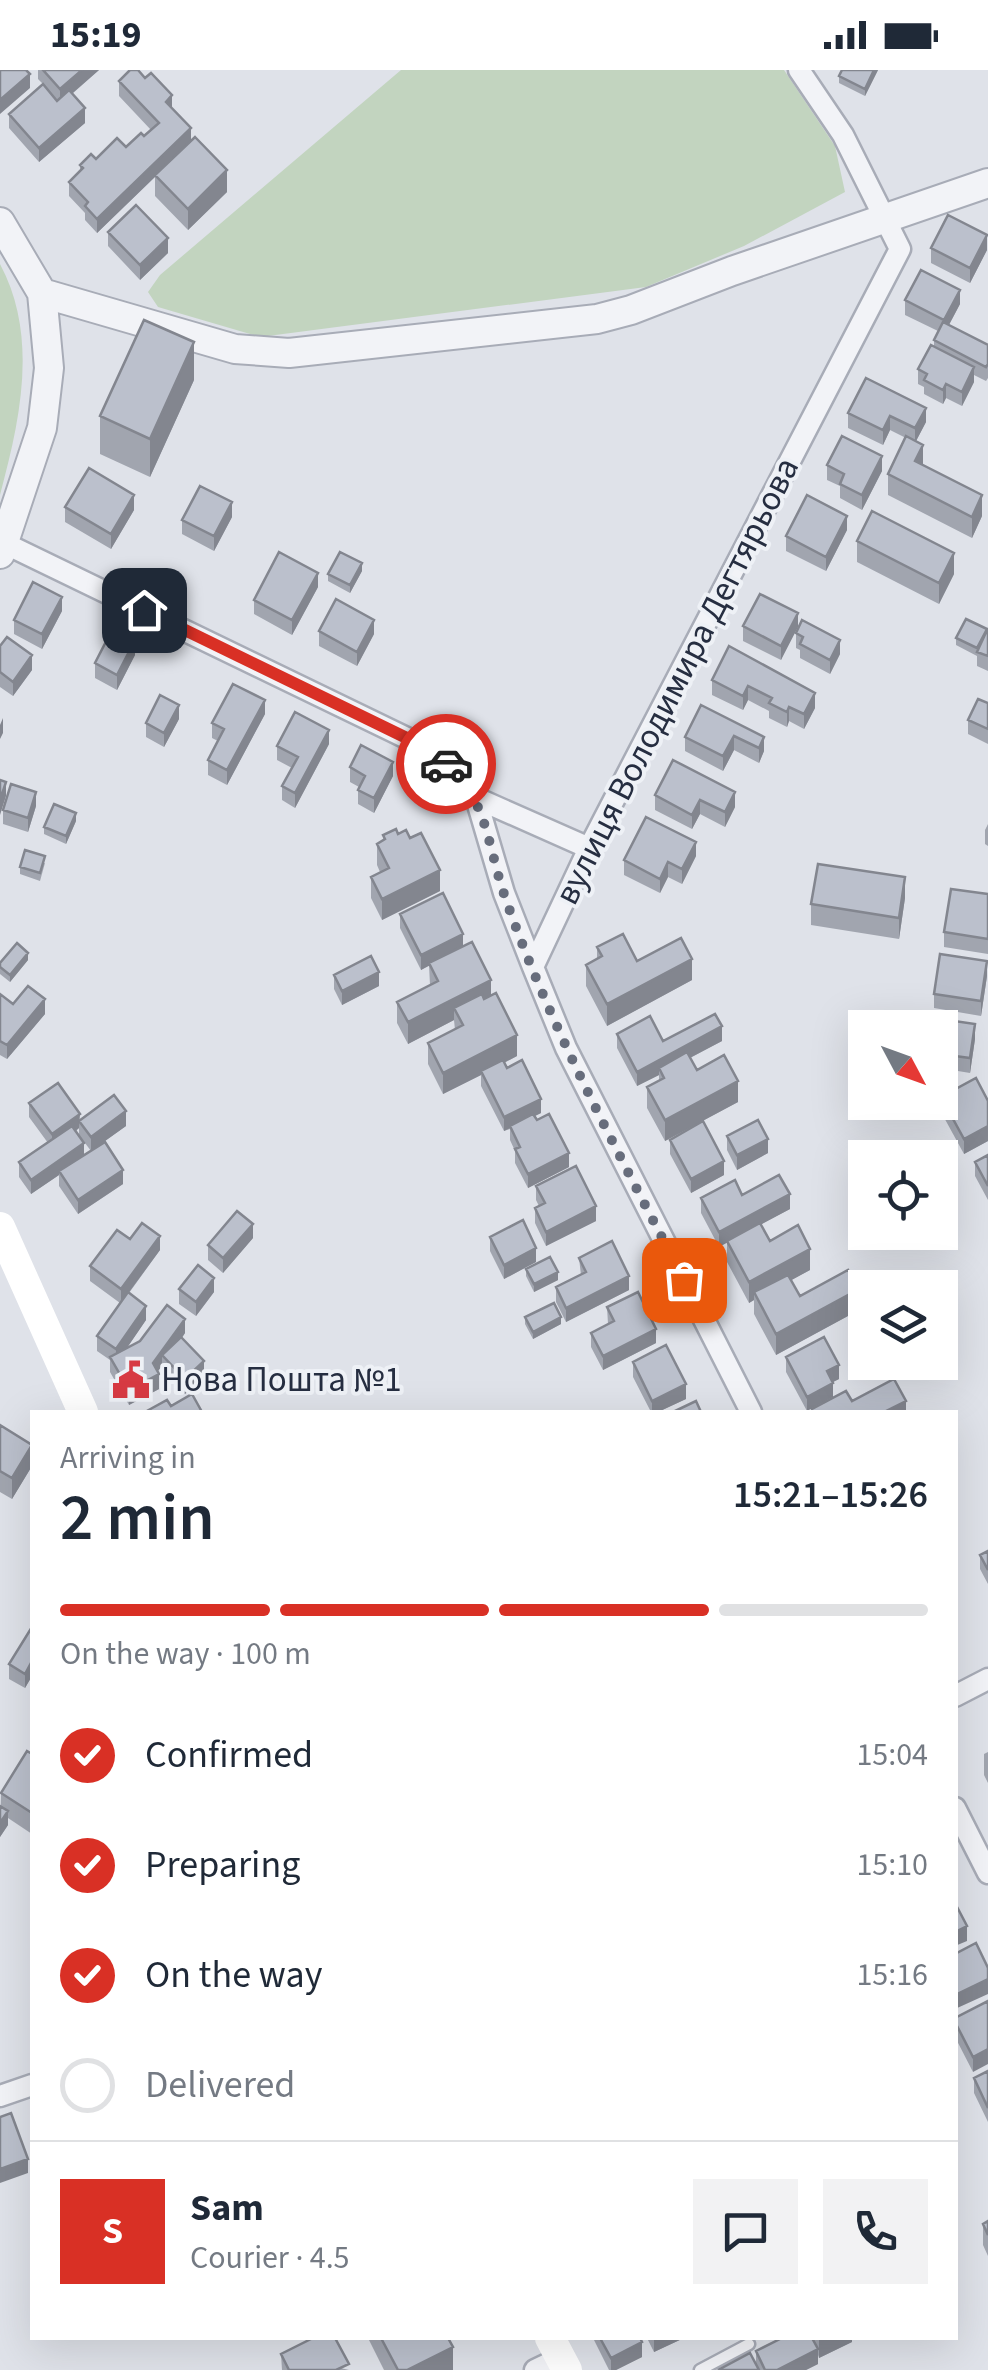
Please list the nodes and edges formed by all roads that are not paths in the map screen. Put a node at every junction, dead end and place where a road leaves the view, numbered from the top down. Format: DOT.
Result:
graph roads {
  1 [pos="799,70"];
  2 [pos="988,183"];
  3 [pos="888,220"];
  4 [pos="0,222"];
  5 [pos="42,293"];
  6 [pos="3,549"];
  7 [pos="476,798"];
  8 [pos="589,848"];
  9 [pos="532,967"];
  10 [pos="0,1228"];
  11 [pos="81,1410"];
  12 [pos="750,1410"];
  13 [pos="988,1679"];
  14 [pos="958,1694"];
  15 [pos="958,1814"];
  16 [pos="988,1873"];
  17 [pos="30,2086"];
  18 [pos="0,2096"];
  19 [pos="749,2344"];
  20 [pos="700,2370"];
  1 -- 3 [label="street"];
  2 -- 3 [label="street"];
  3 -- 5 [label="street"];
  3 -- 8 [label="street, вулиця Володимира Дегтярьова"];
  4 -- 5 [label="street"];
  5 -- 6 [label="street"];
  6 -- 7 [label="street"];
  7 -- 8 [label="street"];
  7 -- 9 [label="street"];
  8 -- 9 [label="street, вулиця Володимира Дегтярьова"];
  9 -- 12 [label="street"];
  10 -- 11 [label="main road"];
  13 -- 14 [label="street"];
  15 -- 16 [label="street"];
  17 -- 18 [label="street"];
  19 -- 20 [label="lane"];
}
